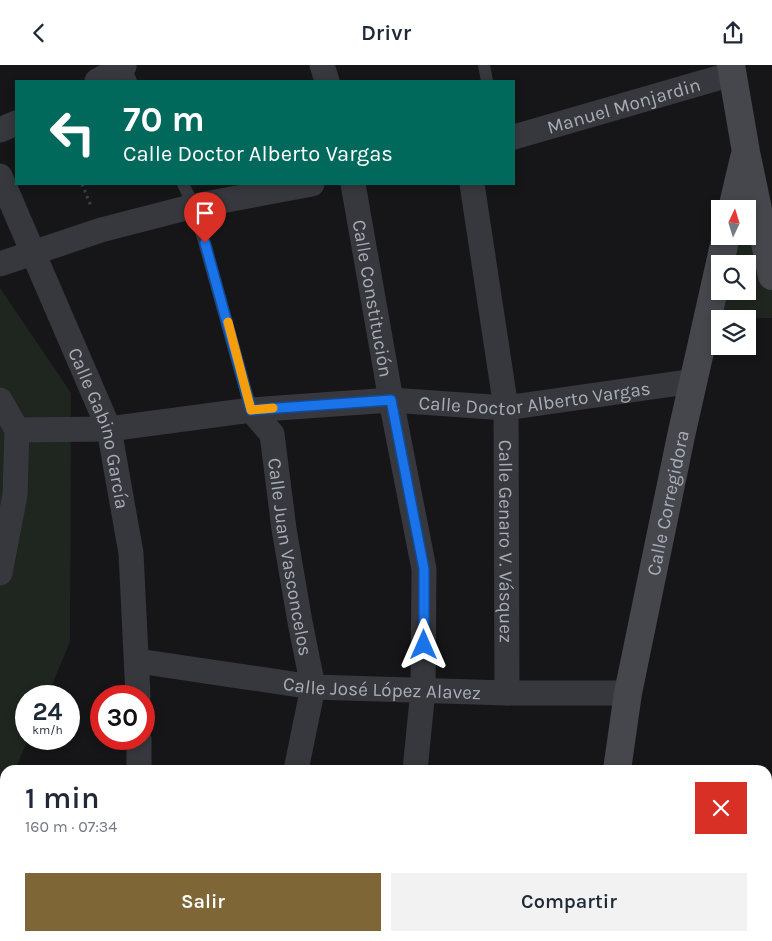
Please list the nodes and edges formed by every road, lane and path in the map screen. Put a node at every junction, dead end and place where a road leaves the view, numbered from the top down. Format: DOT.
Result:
graph roads {
  1 [pos="322,65"];
  2 [pos="484,65"];
  3 [pos="731,70"];
  4 [pos="126,71"];
  5 [pos="100,80"];
  6 [pos="327,80"];
  7 [pos="487,80"];
  8 [pos="15,123"];
  9 [pos="0,130"];
  10 [pos="515,137"];
  11 [pos="746,152"];
  12 [pos="0,175"];
  13 [pos="184,185"];
  14 [pos="307,185"];
  15 [pos="353,185"];
  16 [pos="472,185"];
  17 [pos="734,200"];
  18 [pos="194,206"];
  19 [pos="724,245"];
  20 [pos="34,252"];
  21 [pos="0,264"];
  22 [pos="772,276"];
  23 [pos="694,381"];
  24 [pos="391,400"];
  25 [pos="0,401"];
  26 [pos="506,408"];
  27 [pos="251,410"];
  28 [pos="109,429"];
  29 [pos="17,430"];
  30 [pos="0,573"];
  31 [pos="138,661"];
  32 [pos="138,685"];
  33 [pos="313,687"];
  34 [pos="423,691"];
  35 [pos="507,693"];
  36 [pos="628,693"];
  37 [pos="139,750"];
  38 [pos="140,765"];
  39 [pos="297,765"];
  40 [pos="416,765"];
  41 [pos="618,765"];
  1 -- 6 [label="street"];
  2 -- 7 [label="lane"];
  3 -- 10 [label="street, Manuel Monjardin"];
  3 -- 11 [label="street"];
  4 -- 5 [label="street"];
  8 -- 9 [label="street"];
  11 -- 17 [label="street"];
  11 -- 22 [label="street"];
  12 -- 20 [label="street, Calle Gabino García"];
  13 -- 18 [label="lane"];
  14 -- 18 [label="street"];
  15 -- 24 [label="street, Calle Constitución"];
  16 -- 26 [label="street, Calle Genaro V. Vásquez"];
  18 -- 20 [label="street"];
  18 -- 27 [label="lane"];
  19 -- 23 [label="street, Calle Corregidora"];
  20 -- 21 [label="street"];
  20 -- 28 [label="street, Calle Gabino García"];
  23 -- 26 [label="street, Calle Doctor Alberto Vargas"];
  23 -- 36 [label="street, Calle Corregidora"];
  24 -- 26 [label="street, Calle Doctor Alberto Vargas"];
  24 -- 27 [label="street, Calle Doctor Alberto Vargas"];
  24 -- 34 [label="street, Calle Constitución"];
  25 -- 29 [label="street"];
  26 -- 35 [label="street, Calle Genaro V. Vásquez"];
  27 -- 28 [label="street, Calle Doctor Alberto Vargas"];
  27 -- 33 [label="street, Calle Juan Vasconcelos"];
  28 -- 29 [label="street, Calle Doctor Alberto Vargas"];
  28 -- 31 [label="street, Calle Gabino García"];
  29 -- 30 [label="street"];
  31 -- 32 [label="street, Calle Gabino García"];
  31 -- 33 [label="street, Calle José López Alavez"];
  33 -- 34 [label="street, Calle José López Alavez"];
  33 -- 39 [label="street, Calle Juan Vasconcelos"];
  34 -- 35 [label="street, Calle José López Alavez"];
  34 -- 40 [label="street, Calle Constitución"];
  35 -- 36 [label="street, Calle José López Alavez"];
  36 -- 41 [label="street, Calle Corregidora"];
  37 -- 38 [label="street"];
}
